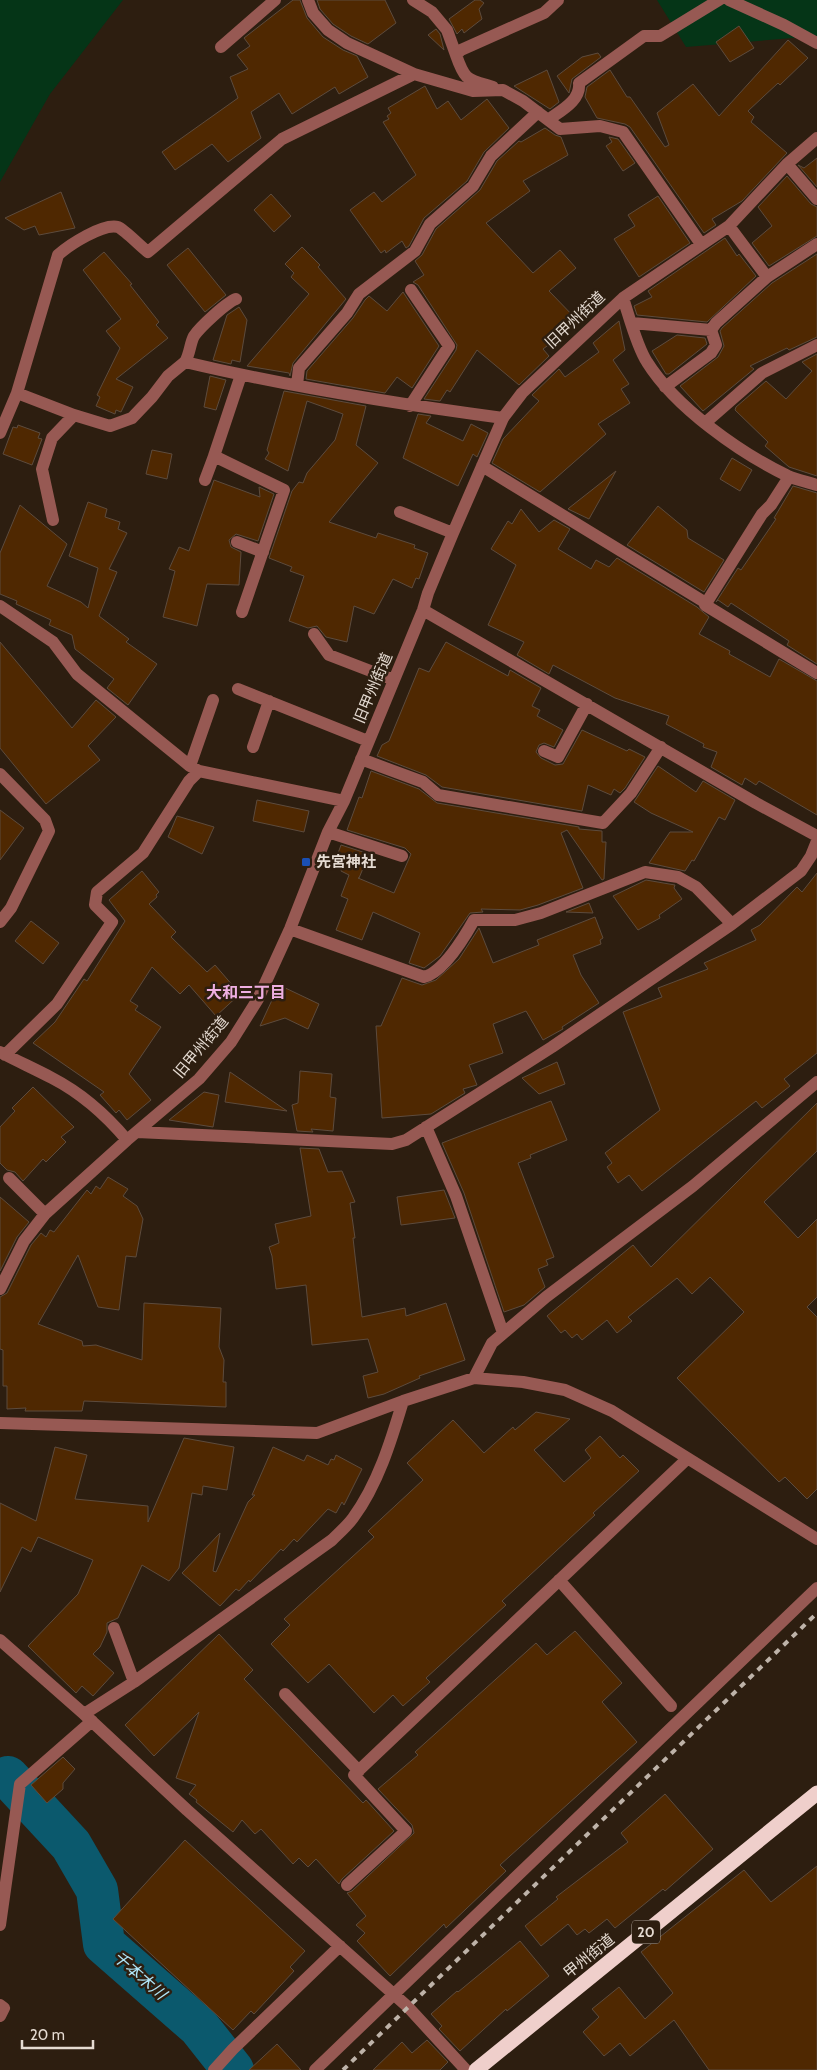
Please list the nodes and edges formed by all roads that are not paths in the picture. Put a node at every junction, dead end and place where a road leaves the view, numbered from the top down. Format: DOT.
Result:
graph roads {
  1 [pos="275,0"];
  2 [pos="308,0"];
  3 [pos="413,0"];
  4 [pos="558,0"];
  5 [pos="719,0"];
  6 [pos="729,0"];
  7 [pos="817,43"];
  8 [pos="221,48"];
  9 [pos="456,56"];
  10 [pos="414,74"];
  11 [pos="503,90"];
  12 [pos="543,116"];
  13 [pos="817,138"];
  14 [pos="787,164"];
  15 [pos="817,199"];
  16 [pos="442,214"];
  17 [pos="421,221"];
  18 [pos="729,226"];
  19 [pos="701,244"];
  20 [pos="817,244"];
  21 [pos="767,277"];
  22 [pos="411,290"];
  23 [pos="623,298"];
  24 [pos="236,299"];
  25 [pos="632,323"];
  26 [pos="711,330"];
  27 [pos="817,345"];
  28 [pos="185,362"];
  29 [pos="241,375"];
  30 [pos="297,385"];
  31 [pos="665,387"];
  32 [pos="17,394"];
  33 [pos="410,406"];
  34 [pos="74,415"];
  35 [pos="503,418"];
  36 [pos="705,423"];
  37 [pos="0,433"];
  38 [pos="214,456"];
  39 [pos="482,466"];
  40 [pos="789,477"];
  41 [pos="205,480"];
  42 [pos="817,485"];
  43 [pos="400,512"];
  44 [pos="53,520"];
  45 [pos="453,533"];
  46 [pos="237,542"];
  47 [pos="263,552"];
  48 [pos="706,603"];
  49 [pos="0,606"];
  50 [pos="423,610"];
  51 [pos="242,612"];
  52 [pos="314,634"];
  53 [pos="817,673"];
  54 [pos="394,680"];
  55 [pos="238,689"];
  56 [pos="213,700"];
  57 [pos="269,701"];
  58 [pos="587,704"];
  59 [pos="368,741"];
  60 [pos="661,747"];
  61 [pos="253,748"];
  62 [pos="544,751"];
  63 [pos="361,759"];
  64 [pos="195,768"];
  65 [pos="0,774"];
  66 [pos="344,801"];
  67 [pos="328,832"];
  68 [pos="817,836"];
  69 [pos="817,840"];
  70 [pos="402,856"];
  71 [pos="0,922"];
  72 [pos="732,924"];
  73 [pos="290,929"];
  74 [pos="2,1054"];
  75 [pos="817,1082"];
  76 [pos="426,1127"];
  77 [pos="132,1136"];
  78 [pos="9,1178"];
  79 [pos="45,1214"];
  80 [pos="0,1288"];
  81 [pos="503,1333"];
  82 [pos="474,1378"];
  83 [pos="403,1401"];
  84 [pos="0,1423"];
  85 [pos="687,1459"];
  86 [pos="817,1539"];
  87 [pos="559,1580"];
  88 [pos="817,1588"];
  89 [pos="114,1628"];
  90 [pos="0,1640"];
  91 [pos="134,1682"];
  92 [pos="285,1694"];
  93 [pos="671,1706"];
  94 [pos="88,1717"];
  95 [pos="359,1771"];
  96 [pos="817,1793"];
  97 [pos="347,1885"];
  98 [pos="0,1924"];
  99 [pos="340,1946"];
  100 [pos="392,1995"];
  101 [pos="0,2005"];
  102 [pos="0,2016"];
  103 [pos="215,2069"];
  104 [pos="315,2070"];
  105 [pos="466,2070"];
  106 [pos="476,2070"];
  1 -- 8 [label="street"];
  2 -- 10 [label="street"];
  3 -- 9 [label="street"];
  4 -- 9 [label="street"];
  5 -- 12 [label="street"];
  6 -- 7 [label="street"];
  9 -- 11 [label="street"];
  10 -- 11 [label="street"];
  10 -- 32 [label="street"];
  11 -- 12 [label="street"];
  12 -- 16 [label="street"];
  12 -- 19 [label="street"];
  13 -- 14 [label="street, 旧甲州街道"];
  14 -- 15 [label="street"];
  14 -- 18 [label="street, 旧甲州街道"];
  16 -- 17 [label="street"];
  16 -- 30 [label="street"];
  18 -- 19 [label="street, 旧甲州街道"];
  18 -- 21 [label="street"];
  19 -- 23 [label="street, 旧甲州街道"];
  20 -- 21 [label="street"];
  21 -- 26 [label="street"];
  22 -- 33 [label="street"];
  23 -- 25 [label="street"];
  23 -- 35 [label="street, 旧甲州街道"];
  24 -- 28 [label="street"];
  25 -- 26 [label="street"];
  25 -- 31 [label="street"];
  26 -- 31 [label="street"];
  27 -- 36 [label="street"];
  28 -- 29 [label="street"];
  28 -- 34 [label="street"];
  29 -- 30 [label="street"];
  29 -- 38 [label="street"];
  30 -- 33 [label="street"];
  31 -- 36 [label="street"];
  32 -- 34 [label="street"];
  32 -- 37 [label="street"];
  33 -- 35 [label="street"];
  34 -- 44 [label="street"];
  35 -- 39 [label="street, 旧甲州街道"];
  36 -- 40 [label="street"];
  38 -- 41 [label="street"];
  38 -- 47 [label="street"];
  39 -- 45 [label="street, 旧甲州街道"];
  39 -- 48 [label="street"];
  40 -- 42 [label="street"];
  40 -- 48 [label="street"];
  43 -- 45 [label="street"];
  45 -- 50 [label="street, 旧甲州街道"];
  46 -- 47 [label="street"];
  47 -- 51 [label="street"];
  48 -- 53 [label="street"];
  49 -- 64 [label="street"];
  50 -- 54 [label="street, 旧甲州街道"];
  50 -- 58 [label="street"];
  52 -- 54 [label="street"];
  54 -- 59 [label="street, 旧甲州街道"];
  55 -- 57 [label="street"];
  56 -- 64 [label="street"];
  57 -- 59 [label="street"];
  57 -- 61 [label="street"];
  58 -- 60 [label="street"];
  58 -- 62 [label="street"];
  59 -- 63 [label="street, 旧甲州街道"];
  60 -- 63 [label="street"];
  60 -- 68 [label="street"];
  63 -- 66 [label="street, 旧甲州街道"];
  64 -- 66 [label="street"];
  64 -- 74 [label="street"];
  65 -- 71 [label="street"];
  66 -- 67 [label="street, 旧甲州街道"];
  67 -- 70 [label="street"];
  67 -- 73 [label="street, 旧甲州街道"];
  69 -- 72 [label="street"];
  72 -- 73 [label="street"];
  72 -- 76 [label="street"];
  73 -- 77 [label="street, 旧甲州街道"];
  74 -- 77 [label="street"];
  75 -- 81 [label="street"];
  76 -- 77 [label="street"];
  76 -- 81 [label="street"];
  77 -- 79 [label="street, 旧甲州街道"];
  78 -- 79 [label="street"];
  79 -- 80 [label="street, 旧甲州街道"];
  81 -- 82 [label="street"];
  82 -- 83 [label="street"];
  82 -- 85 [label="street"];
  83 -- 84 [label="street"];
  83 -- 91 [label="street"];
  85 -- 86 [label="street"];
  85 -- 87 [label="street"];
  87 -- 93 [label="street"];
  87 -- 95 [label="street"];
  88 -- 100 [label="street"];
  89 -- 91 [label="street"];
  90 -- 94 [label="street"];
  91 -- 94 [label="street"];
  92 -- 95 [label="street"];
  94 -- 98 [label="street"];
  94 -- 99 [label="street"];
  95 -- 97 [label="street"];
  96 -- 106 [label="highway, 甲州街道 / 20"];
  99 -- 100 [label="street"];
  99 -- 103 [label="street"];
  100 -- 104 [label="street"];
  100 -- 105 [label="street"];
  101 -- 102 [label="street"];
}
